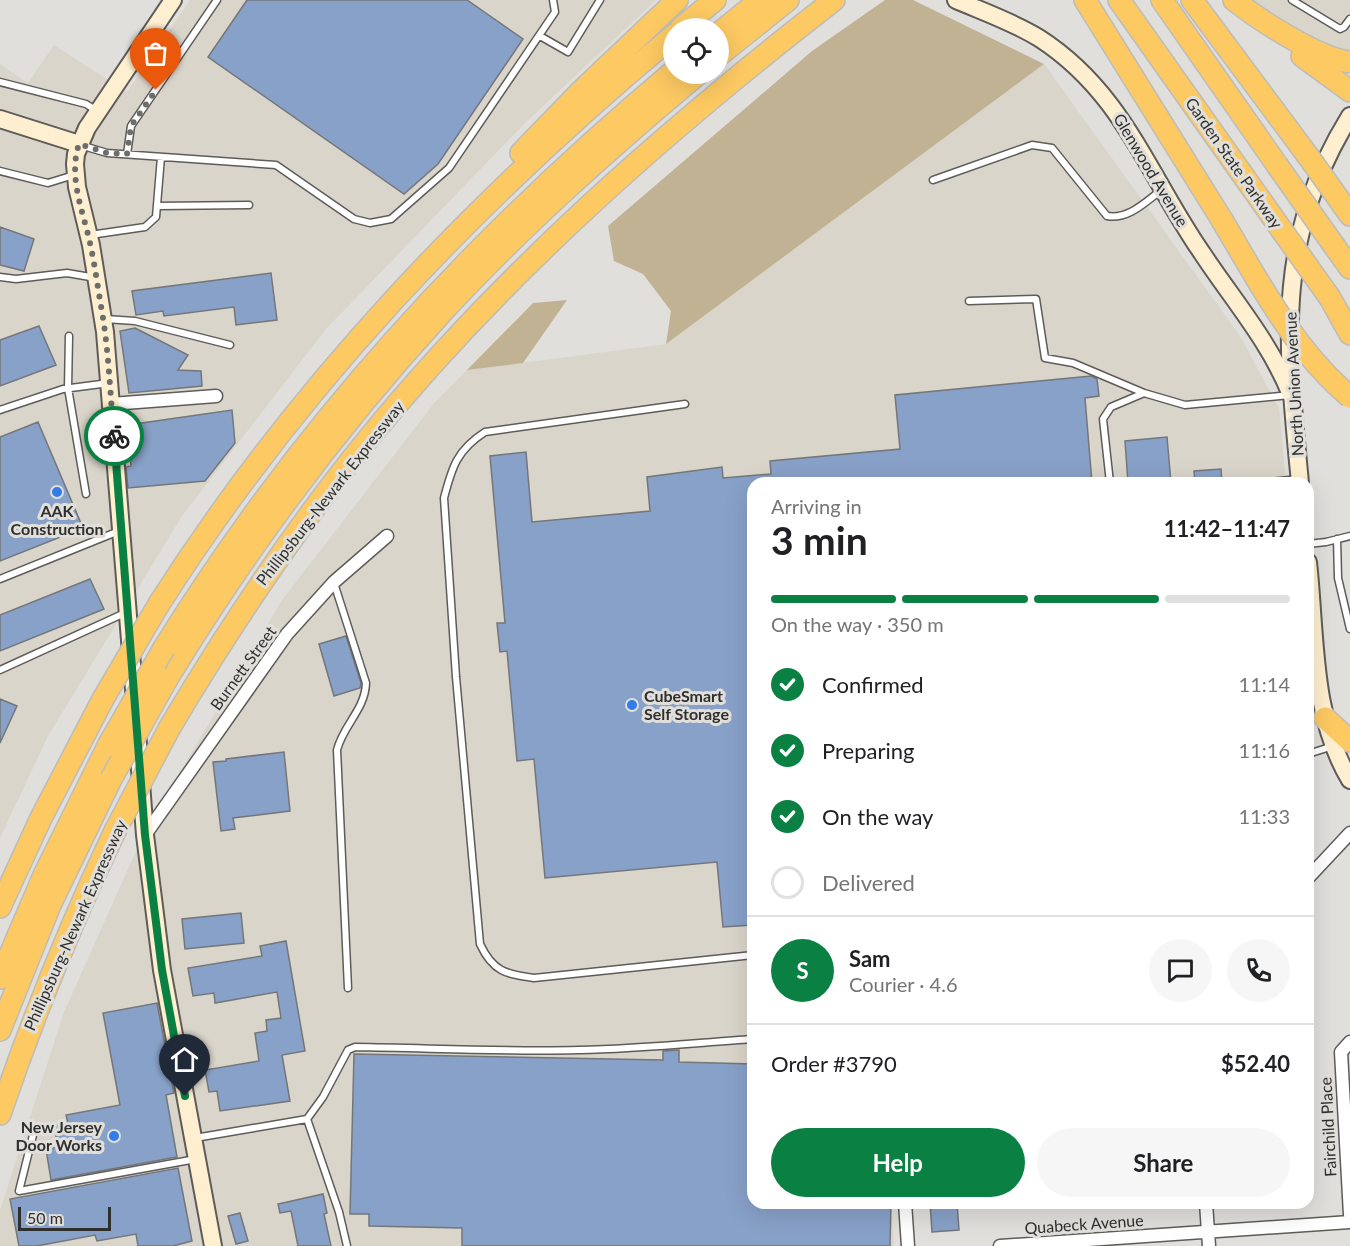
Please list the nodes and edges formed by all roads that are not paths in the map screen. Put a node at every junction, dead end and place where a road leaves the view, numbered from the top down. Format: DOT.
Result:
graph roads {
  1 [pos="173,0"];
  2 [pos="217,0"];
  3 [pos="554,0"];
  4 [pos="600,0"];
  5 [pos="715,0"];
  6 [pos="760,0"];
  7 [pos="789,0"];
  8 [pos="834,0"];
  9 [pos="957,0"];
  10 [pos="1085,0"];
  11 [pos="1119,0"];
  12 [pos="1162,0"];
  13 [pos="1192,0"];
  14 [pos="1292,0"];
  15 [pos="1241,5"];
  16 [pos="671,6"];
  17 [pos="693,18"];
  18 [pos="1350,19"];
  19 [pos="729,25"];
  20 [pos="540,36"];
  21 [pos="663,43"];
  22 [pos="729,47"];
  23 [pos="1350,62"];
  24 [pos="663,81"];
  25 [pos="0,82"];
  26 [pos="687,84"];
  27 [pos="1350,91"];
  28 [pos="98,111"];
  29 [pos="1350,116"];
  30 [pos="0,119"];
  31 [pos="79,144"];
  32 [pos="127,154"];
  33 [pos="161,157"];
  34 [pos="0,171"];
  35 [pos="75,175"];
  36 [pos="933,180"];
  37 [pos="1163,189"];
  38 [pos="499,191"];
  39 [pos="249,205"];
  40 [pos="157,206"];
  41 [pos="1350,215"];
  42 [pos="88,235"];
  43 [pos="1350,268"];
  44 [pos="0,277"];
  45 [pos="96,279"];
  46 [pos="1329,298"];
  47 [pos="969,301"];
  48 [pos="1241,308"];
  49 [pos="1289,311"];
  50 [pos="103,319"];
  51 [pos="1350,326"];
  52 [pos="1350,334"];
  53 [pos="69,336"];
  54 [pos="230,345"];
  55 [pos="109,383"];
  56 [pos="68,388"];
  57 [pos="1144,393"];
  58 [pos="1291,395"];
  59 [pos="216,396"];
  60 [pos="1350,397"];
  61 [pos="111,404"];
  62 [pos="685,404"];
  63 [pos="0,410"];
  64 [pos="1109,477"];
  65 [pos="1300,477"];
  66 [pos="86,494"];
  67 [pos="121,530"];
  68 [pos="387,536"];
  69 [pos="1350,536"];
  70 [pos="1337,539"];
  71 [pos="1314,543"];
  72 [pos="0,579"];
  73 [pos="334,582"];
  74 [pos="128,611"];
  75 [pos="1350,629"];
  76 [pos="1314,630"];
  77 [pos="0,670"];
  78 [pos="1325,718"];
  79 [pos="1342,743"];
  80 [pos="1314,752"];
  81 [pos="1350,780"];
  82 [pos="1350,833"];
  83 [pos="145,835"];
  84 [pos="1314,872"];
  85 [pos="0,907"];
  86 [pos="747,957"];
  87 [pos="0,978"];
  88 [pos="348,988"];
  89 [pos="0,1030"];
  90 [pos="747,1039"];
  91 [pos="1350,1042"];
  92 [pos="0,1114"];
  93 [pos="307,1119"];
  94 [pos="33,1136"];
  95 [pos="193,1139"];
  96 [pos="196,1159"];
  97 [pos="905,1209"];
  98 [pos="1206,1209"];
  99 [pos="1350,1215"];
  100 [pos="1350,1222"];
  101 [pos="1208,1232"];
  102 [pos="213,1246"];
  103 [pos="347,1246"];
  104 [pos="908,1246"];
  105 [pos="1000,1246"];
  106 [pos="1209,1246"];
  1 -- 28 [label="street"];
  2 -- 32 [label="lane"];
  3 -- 20 [label="lane"];
  4 -- 20 [label="lane"];
  5 -- 17 [label="highway"];
  6 -- 19 [label="highway"];
  7 -- 22 [label="highway"];
  8 -- 92 [label="highway, Phillipsburg-Newark Expressway, bridge"];
  9 -- 37 [label="street, Glenwood Avenue"];
  10 -- 60 [label="highway, bridge"];
  11 -- 46 [label="highway, Garden State Parkway, bridge"];
  12 -- 43 [label="highway, Garden State Parkway, bridge"];
  13 -- 41 [label="highway, bridge"];
  14 -- 18 [label="lane"];
  15 -- 23 [label="highway"];
  15 -- 27 [label="highway"];
  16 -- 38 [label="highway"];
  20 -- 33 [label="lane"];
  21 -- 38 [label="highway"];
  24 -- 87 [label="highway, bridge"];
  25 -- 28 [label="lane"];
  26 -- 89 [label="highway, Phillipsburg-Newark Expressway, bridge"];
  28 -- 31 [label="street"];
  29 -- 49 [label="street, North Union Avenue"];
  30 -- 31 [label="street"];
  31 -- 32 [label="lane"];
  31 -- 35 [label="street"];
  32 -- 33 [label="lane"];
  33 -- 40 [label="lane"];
  34 -- 35 [label="lane"];
  35 -- 42 [label="street"];
  36 -- 37 [label="lane"];
  37 -- 48 [label="street, Glenwood Avenue"];
  38 -- 85 [label="highway, bridge"];
  39 -- 40 [label="lane"];
  40 -- 42 [label="lane"];
  42 -- 45 [label="street"];
  44 -- 45 [label="lane"];
  45 -- 50 [label="street"];
  46 -- 51 [label="highway, Garden State Parkway"];
  46 -- 52 [label="highway"];
  47 -- 57 [label="lane"];
  48 -- 49 [label="street"];
  48 -- 58 [label="street, Glenwood Avenue"];
  49 -- 58 [label="street, North Union Avenue"];
  50 -- 54 [label="lane"];
  50 -- 55 [label="street"];
  53 -- 56 [label="lane"];
  55 -- 56 [label="lane"];
  55 -- 61 [label="street"];
  56 -- 63 [label="lane"];
  56 -- 66 [label="lane"];
  57 -- 58 [label="lane"];
  57 -- 64 [label="lane"];
  58 -- 65 [label="street, North Union Avenue"];
  59 -- 61 [label="street"];
  61 -- 67 [label="street"];
  62 -- 86 [label="lane"];
  67 -- 72 [label="lane"];
  67 -- 74 [label="street"];
  68 -- 73 [label="street, Burnett Street"];
  69 -- 70 [label="lane"];
  70 -- 71 [label="lane"];
  70 -- 75 [label="lane"];
  73 -- 83 [label="street, Burnett Street"];
  73 -- 88 [label="lane"];
  74 -- 77 [label="lane"];
  74 -- 83 [label="street"];
  76 -- 78 [label="street"];
  78 -- 79 [label="highway"];
  79 -- 80 [label="lane"];
  79 -- 81 [label="street"];
  82 -- 84 [label="street"];
  83 -- 95 [label="street"];
  90 -- 93 [label="lane"];
  91 -- 99 [label="street, Fairchild Place"];
  93 -- 95 [label="lane"];
  93 -- 103 [label="lane"];
  94 -- 96 [label="lane"];
  95 -- 96 [label="street"];
  96 -- 102 [label="street"];
  97 -- 104 [label="street"];
  98 -- 101 [label="street"];
  100 -- 101 [label="street, Quabeck Avenue"];
  101 -- 105 [label="street, Quabeck Avenue"];
  101 -- 106 [label="street"];
}
